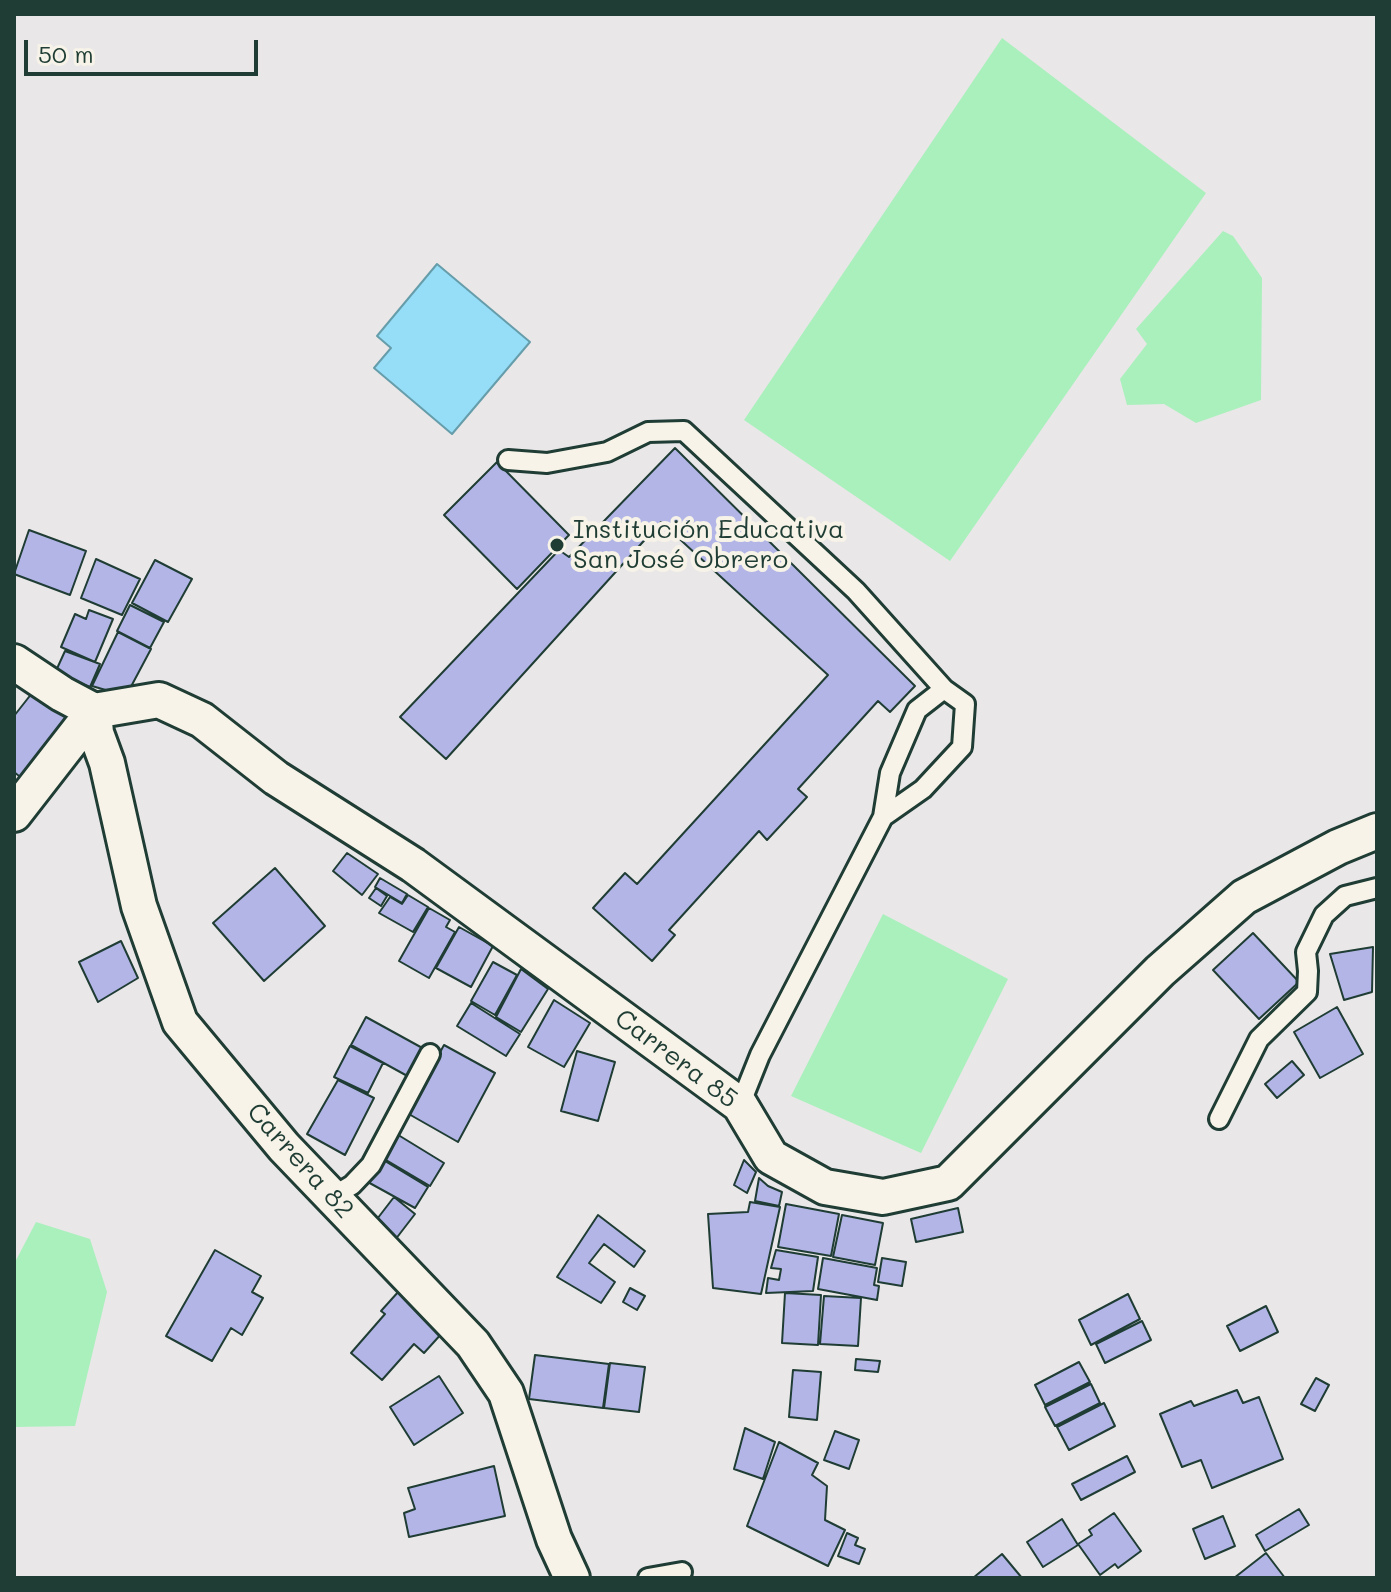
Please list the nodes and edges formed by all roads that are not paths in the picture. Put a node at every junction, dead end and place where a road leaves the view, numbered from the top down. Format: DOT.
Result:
graph roads {
  1 [pos="508,460"];
  2 [pos="14,662"];
  3 [pos="944,689"];
  4 [pos="94,711"];
  5 [pos="14,814"];
  6 [pos="883,817"];
  7 [pos="1377,831"];
  8 [pos="1377,888"];
  9 [pos="430,1054"];
  10 [pos="740,1105"];
  11 [pos="1219,1119"];
  12 [pos="332,1197"];
  13 [pos="682,1572"];
  14 [pos="572,1578"];
  15 [pos="648,1578"];
  1 -- 3 [label="lane"];
  2 -- 4 [label="street"];
  3 -- 6 [label="lane"];
  3 -- 6 [label="lane"];
  4 -- 5 [label="street"];
  4 -- 10 [label="street, Carrera 85"];
  4 -- 12 [label="street, Carrera 82"];
  6 -- 10 [label="lane"];
  7 -- 10 [label="street, Carrera 85"];
  8 -- 11 [label="lane"];
  9 -- 12 [label="lane"];
  12 -- 14 [label="street, Carrera 82"];
  13 -- 15 [label="lane"];
}
